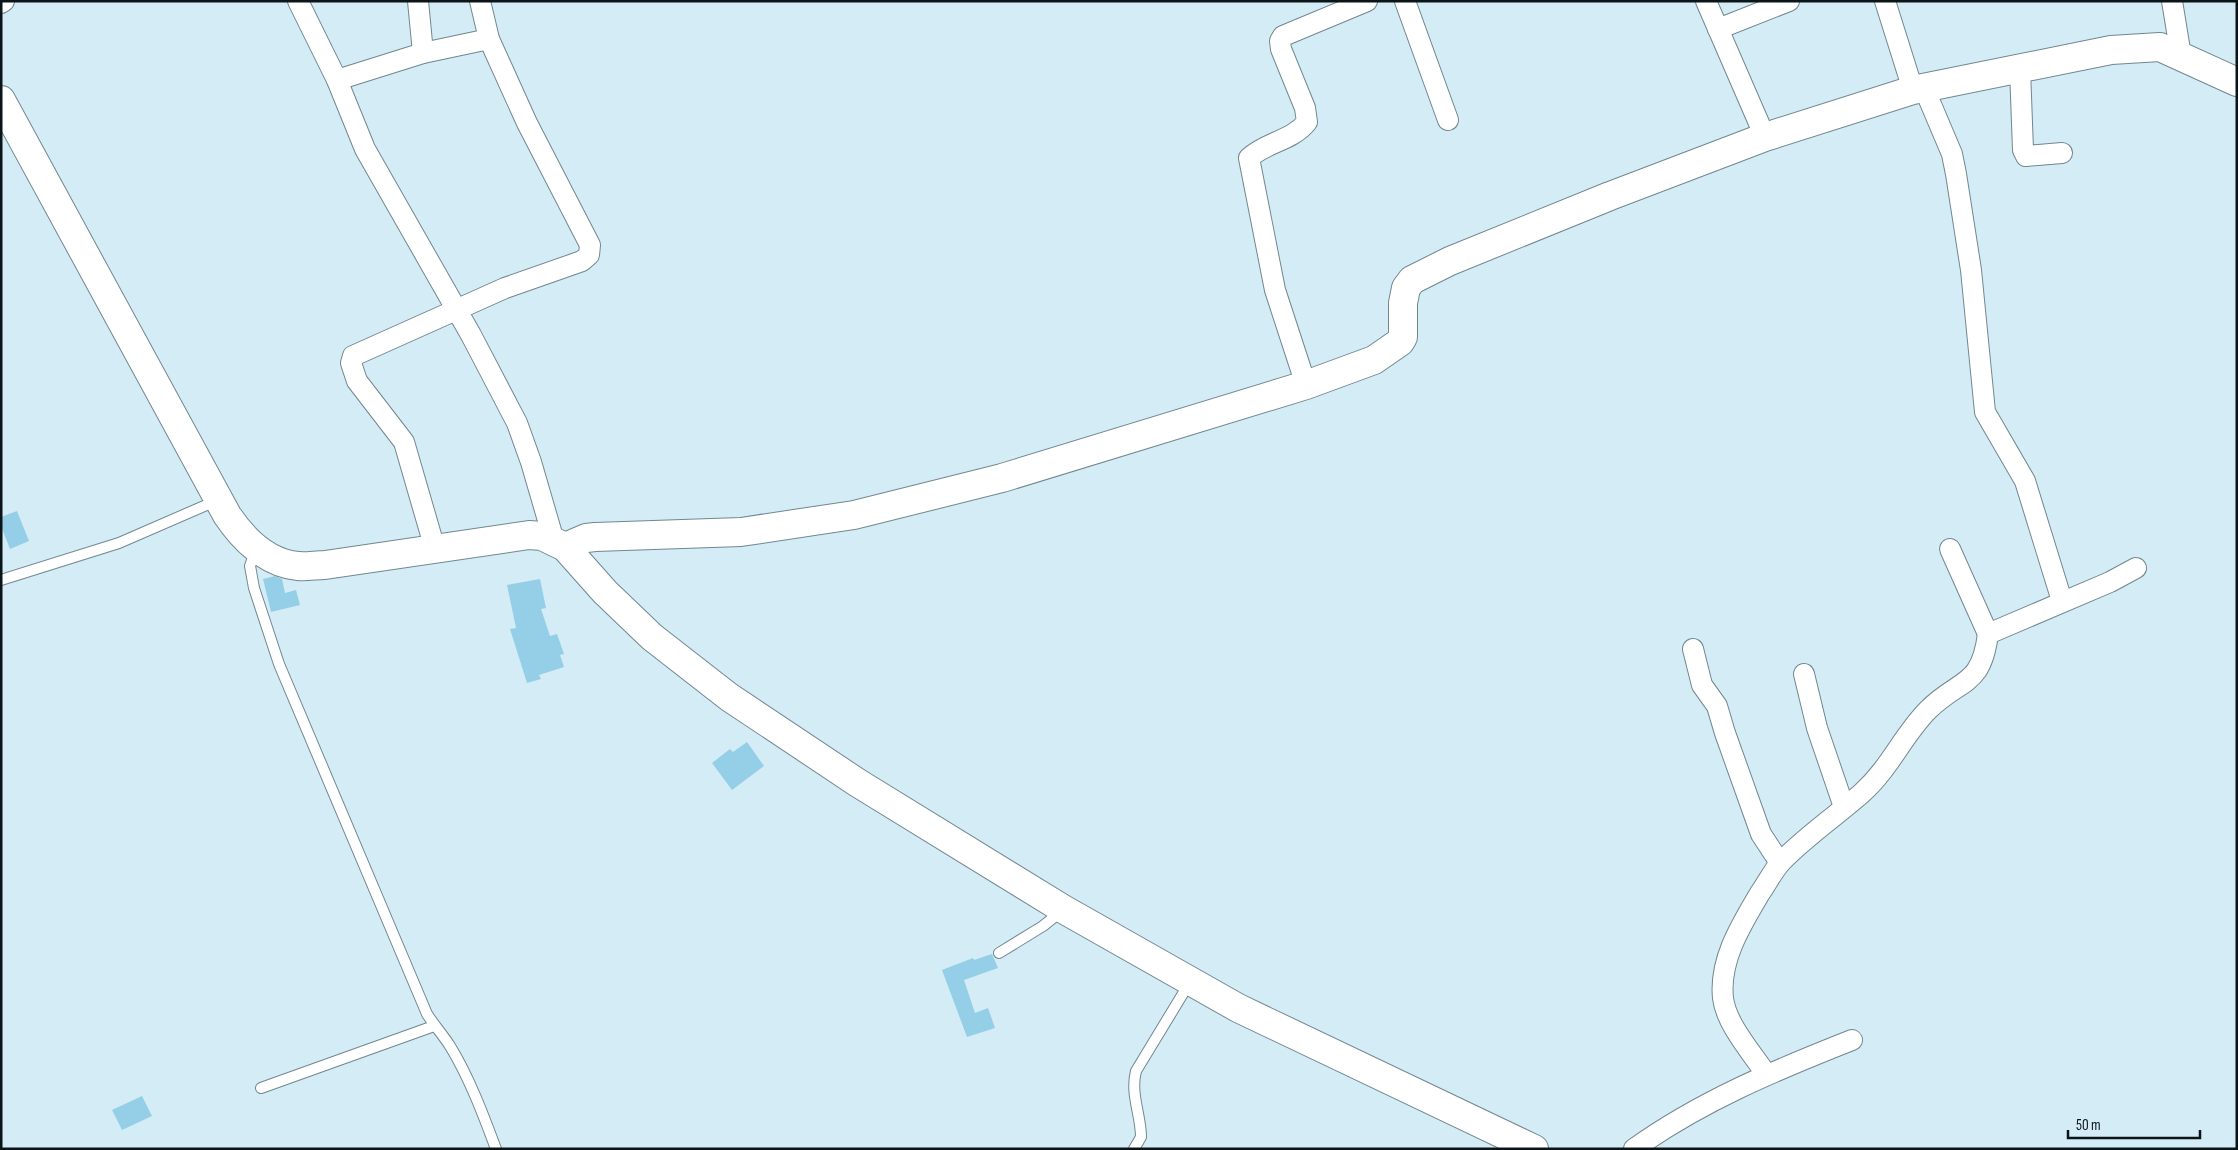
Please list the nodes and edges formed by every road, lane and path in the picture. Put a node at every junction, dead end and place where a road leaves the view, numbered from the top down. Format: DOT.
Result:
graph roads {
  1 [pos="298,1"];
  2 [pos="418,1"];
  3 [pos="480,1"];
  4 [pos="1367,1"];
  5 [pos="1405,1"];
  6 [pos="1706,1"];
  7 [pos="1789,1"];
  8 [pos="1885,1"];
  9 [pos="2172,1"];
  10 [pos="1718,29"];
  11 [pos="489,39"];
  12 [pos="422,53"];
  13 [pos="2181,56"];
  14 [pos="2020,69"];
  15 [pos="338,80"];
  16 [pos="2237,82"];
  17 [pos="1918,89"];
  18 [pos="1,100"];
  19 [pos="1448,120"];
  20 [pos="1765,137"];
  21 [pos="2062,153"];
  22 [pos="456,310"];
  23 [pos="1306,384"];
  24 [pos="219,499"];
  25 [pos="560,544"];
  26 [pos="256,548"];
  27 [pos="435,549"];
  28 [pos="1950,549"];
  29 [pos="2136,568"];
  30 [pos="1,580"];
  31 [pos="2062,601"];
  32 [pos="1988,634"];
  33 [pos="1693,649"];
  34 [pos="1804,674"];
  35 [pos="1844,807"];
  36 [pos="1780,863"];
  37 [pos="1063,909"];
  38 [pos="999,953"];
  39 [pos="1191,981"];
  40 [pos="434,1026"];
  41 [pos="1852,1040"];
  42 [pos="1766,1074"];
  43 [pos="261,1088"];
  44 [pos="496,1149"];
  45 [pos="1134,1149"];
  46 [pos="1534,1149"];
  47 [pos="1634,1149"];
  1 -- 15 [label="street"];
  2 -- 12 [label="street"];
  3 -- 11 [label="street"];
  4 -- 23 [label="street"];
  5 -- 19 [label="street"];
  6 -- 10 [label="street"];
  7 -- 10 [label="street"];
  8 -- 17 [label="street"];
  9 -- 13 [label="street"];
  10 -- 20 [label="street"];
  11 -- 12 [label="street"];
  11 -- 22 [label="street"];
  12 -- 15 [label="street"];
  13 -- 14 [label="main road"];
  13 -- 16 [label="main road"];
  14 -- 17 [label="main road"];
  14 -- 21 [label="street"];
  15 -- 22 [label="street"];
  17 -- 20 [label="main road"];
  17 -- 31 [label="street"];
  18 -- 24 [label="main road"];
  20 -- 23 [label="main road"];
  22 -- 25 [label="street"];
  22 -- 27 [label="street"];
  23 -- 25 [label="main road"];
  24 -- 26 [label="main road"];
  24 -- 30 [label="lane"];
  25 -- 27 [label="main road"];
  25 -- 37 [label="main road"];
  26 -- 27 [label="main road"];
  26 -- 40 [label="lane"];
  28 -- 32 [label="street"];
  29 -- 31 [label="street"];
  31 -- 32 [label="street"];
  32 -- 35 [label="street"];
  33 -- 36 [label="street"];
  34 -- 35 [label="street"];
  35 -- 36 [label="street"];
  36 -- 42 [label="street"];
  37 -- 38 [label="lane"];
  37 -- 39 [label="main road"];
  39 -- 45 [label="lane"];
  39 -- 46 [label="main road"];
  40 -- 43 [label="lane"];
  40 -- 44 [label="lane"];
  41 -- 42 [label="street"];
  42 -- 47 [label="street"];
}
